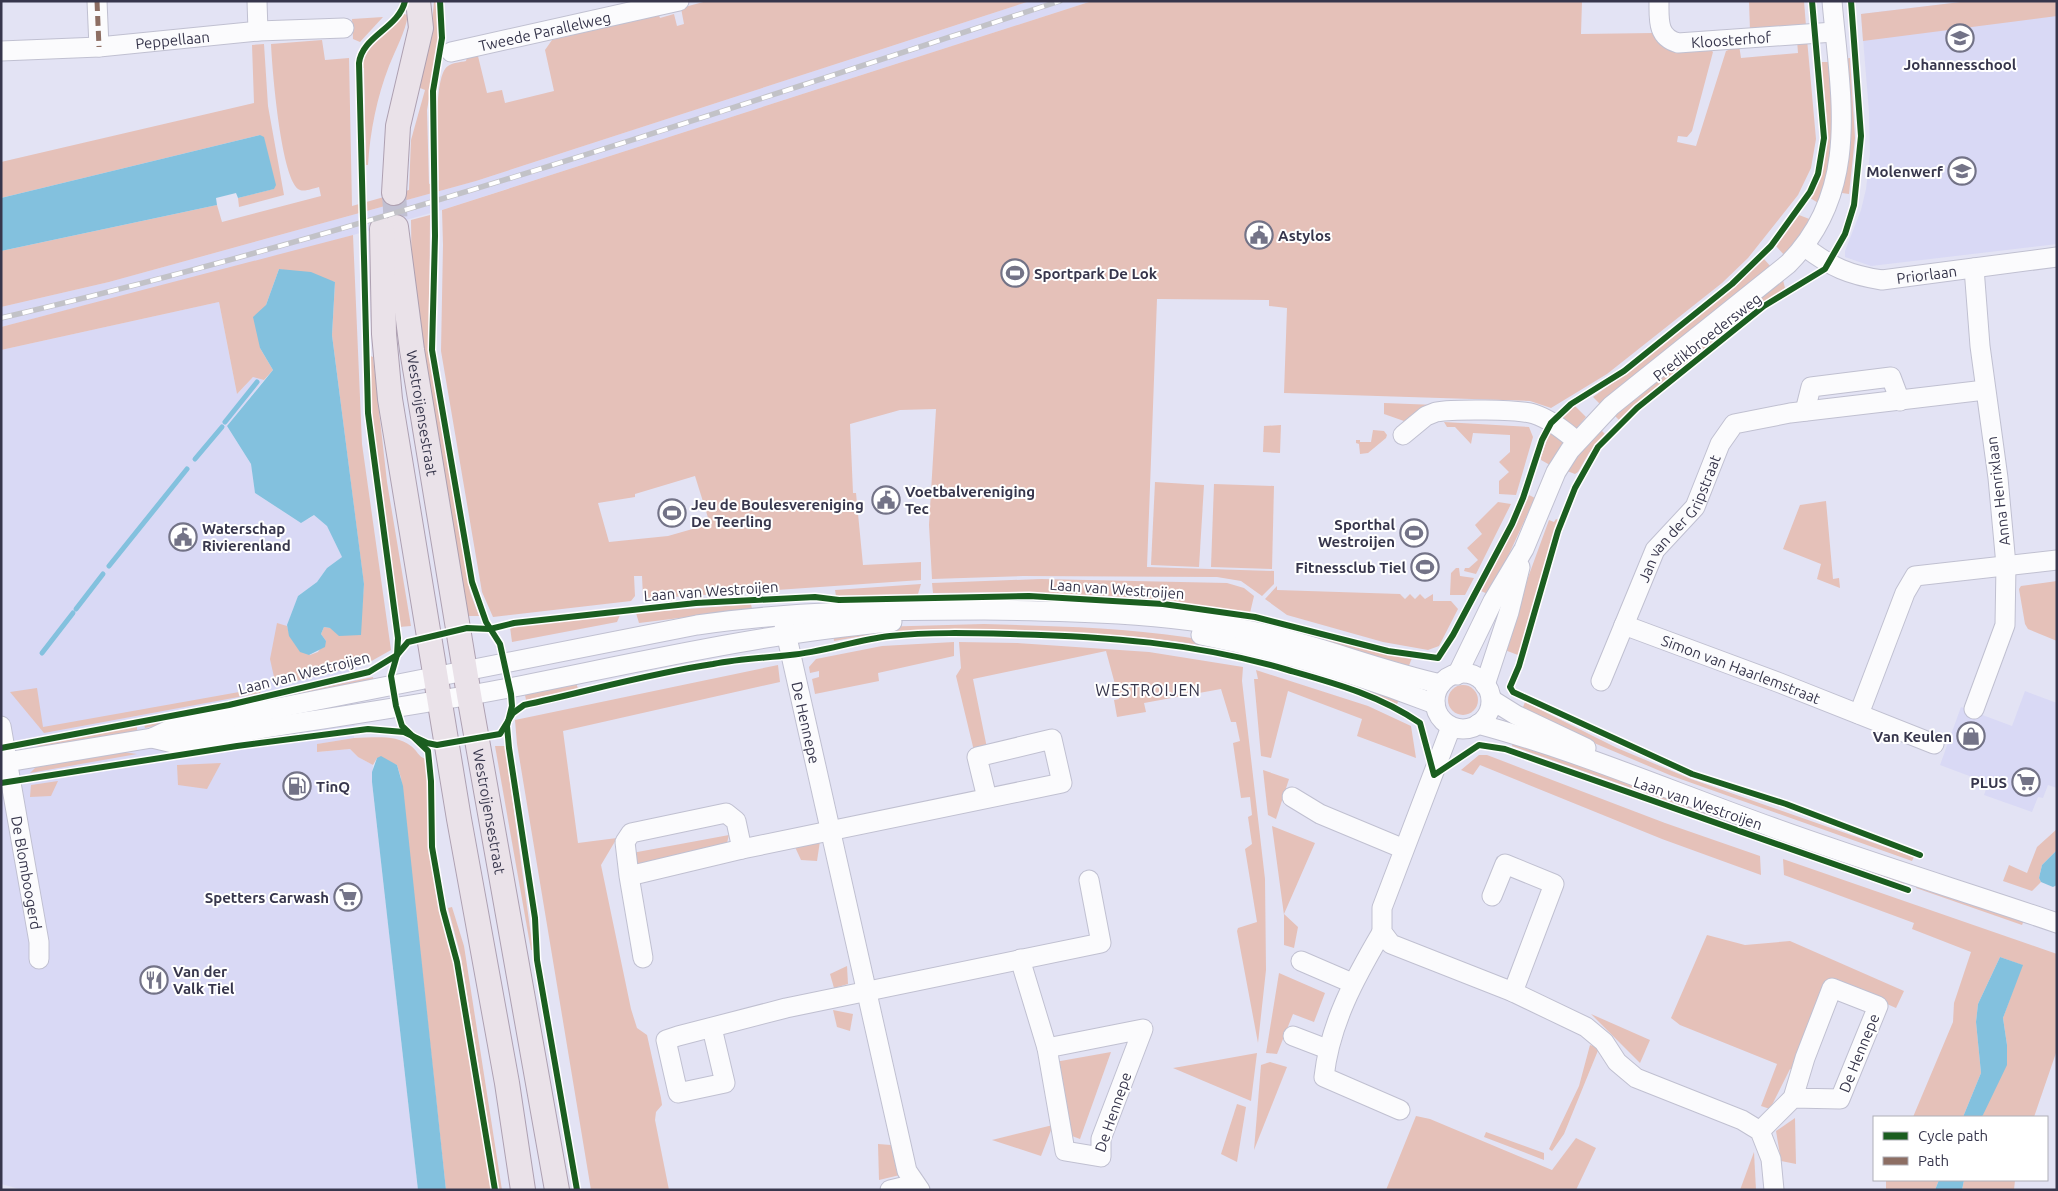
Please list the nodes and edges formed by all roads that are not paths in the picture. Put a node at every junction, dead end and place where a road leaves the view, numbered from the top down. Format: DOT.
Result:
graph roads {
  1 [pos="97,1"];
  2 [pos="257,1"];
  3 [pos="1659,1"];
  4 [pos="1832,1"];
  5 [pos="673,2"];
  6 [pos="419,7"];
  7 [pos="344,28"];
  8 [pos="258,31"];
  9 [pos="1834,32"];
  10 [pos="99,46"];
  11 [pos="1,51"];
  12 [pos="451,52"];
  13 [pos="388,195"];
  14 [pos="1804,247"];
  15 [pos="2057,257"];
  16 [pos="1974,268"];
  17 [pos="1985,390"];
  18 [pos="1900,401"];
  19 [pos="1805,411"];
  20 [pos="1403,435"];
  21 [pos="1577,441"];
  22 [pos="1524,549"];
  23 [pos="2057,560"];
  24 [pos="2006,565"];
  25 [pos="782,615"];
  26 [pos="1624,625"];
  27 [pos="787,636"];
  28 [pos="464,670"];
  29 [pos="436,676"];
  30 [pos="1449,679"];
  31 [pos="1601,681"];
  32 [pos="1488,692"];
  33 [pos="469,695"];
  34 [pos="439,700"];
  35 [pos="1435,704"];
  36 [pos="1974,709"];
  37 [pos="1859,714"];
  38 [pos="1478,724"];
  39 [pos="1,726"];
  40 [pos="1451,727"];
  41 [pos="152,738"];
  42 [pos="1934,744"];
  43 [pos="5,763"];
  44 [pos="1292,797"];
  45 [pos="987,798"];
  46 [pos="831,830"];
  47 [pos="1404,848"];
  48 [pos="742,849"];
  49 [pos="629,876"];
  50 [pos="1089,880"];
  51 [pos="1970,893"];
  52 [pos="1492,896"];
  53 [pos="2057,923"];
  54 [pos="1382,932"];
  55 [pos="643,958"];
  56 [pos="39,959"];
  57 [pos="1020,959"];
  58 [pos="1301,961"];
  59 [pos="1352,983"];
  60 [pos="866,991"];
  61 [pos="1513,992"];
  62 [pos="712,1028"];
  63 [pos="1293,1036"];
  64 [pos="1046,1048"];
  65 [pos="1327,1050"];
  66 [pos="1792,1098"];
  67 [pos="1400,1110"];
  68 [pos="1760,1131"];
  69 [pos="918,1187"];
  70 [pos="522,1190"];
  71 [pos="557,1190"];
  72 [pos="890,1190"];
  73 [pos="1774,1190"];
  1 -- 10 [label="street"];
  2 -- 8 [label="street"];
  3 -- 9 [label="street, Kloosterhof"];
  4 -- 9 [label="street, Predikbroedersweg"];
  5 -- 12 [label="street, Tweede Parallelweg"];
  6 -- 13 [label="main road"];
  7 -- 8 [label="street, Peppellaan"];
  8 -- 10 [label="street, Peppellaan"];
  9 -- 14 [label="street, Predikbroedersweg"];
  10 -- 11 [label="street, Peppellaan"];
  14 -- 16 [label="street, Priorlaan"];
  14 -- 21 [label="street, Predikbroedersweg"];
  15 -- 16 [label="street, Priorlaan"];
  16 -- 17 [label="street, Anna Henrixlaan"];
  17 -- 18 [label="street, Jan van der Gripstraat"];
  17 -- 24 [label="street, Anna Henrixlaan"];
  18 -- 19 [label="street, Jan van der Gripstraat"];
  18 -- 19 [label="street"];
  19 -- 26 [label="street, Jan van der Gripstraat"];
  20 -- 21 [label="street"];
  21 -- 22 [label="street, Predikbroedersweg"];
  22 -- 30 [label="street, Predikbroedersweg"];
  22 -- 32 [label="street, Predikbroedersweg"];
  23 -- 24 [label="street"];
  24 -- 36 [label="street, Anna Henrixlaan"];
  24 -- 37 [label="street"];
  25 -- 27 [label="street, De Hennepe"];
  25 -- 28 [label="street, Laan van Westroijen"];
  25 -- 30 [label="street, Laan van Westroijen"];
  26 -- 31 [label="street, Jan van der Gripstraat"];
  26 -- 37 [label="street, Simon van Haarlemstraat"];
  27 -- 33 [label="street, Laan van Westroijen"];
  27 -- 35 [label="street, Laan van Westroijen"];
  27 -- 46 [label="street, De Hennepe"];
  28 -- 29 [label="street, Laan van Westroijen"];
  28 -- 29 [label="main road, Westroijensestraat"];
  28 -- 33 [label="main road, Westroijensestraat"];
  29 -- 34 [label="main road, Westroijensestraat"];
  29 -- 41 [label="street, Laan van Westroijen"];
  30 -- 32 [label="street"];
  30 -- 35 [label="street"];
  32 -- 38 [label="street"];
  32 -- 51 [label="street, Laan van Westroijen"];
  33 -- 34 [label="street, Laan van Westroijen"];
  33 -- 71 [label="main road, Westroijensestraat"];
  34 -- 41 [label="street, Laan van Westroijen"];
  34 -- 70 [label="main road, Westroijensestraat"];
  35 -- 40 [label="street"];
  37 -- 42 [label="street, Simon van Haarlemstraat"];
  38 -- 40 [label="street"];
  38 -- 51 [label="street, Laan van Westroijen"];
  39 -- 43 [label="street, De Blomboogerd"];
  40 -- 47 [label="street"];
  41 -- 43 [label="street, Laan van Westroijen"];
  43 -- 56 [label="street, De Blomboogerd"];
  44 -- 47 [label="street"];
  45 -- 45 [label="street"];
  45 -- 46 [label="street"];
  46 -- 48 [label="street"];
  46 -- 60 [label="street, De Hennepe"];
  47 -- 54 [label="street"];
  48 -- 49 [label="street"];
  48 -- 49 [label="street"];
  49 -- 55 [label="street"];
  50 -- 57 [label="street"];
  51 -- 53 [label="street, Laan van Westroijen"];
  52 -- 61 [label="street"];
  54 -- 59 [label="street"];
  54 -- 61 [label="street"];
  57 -- 60 [label="street"];
  57 -- 64 [label="street, De Hennepe"];
  58 -- 59 [label="street"];
  59 -- 65 [label="street"];
  60 -- 62 [label="street"];
  60 -- 69 [label="street, De Hennepe"];
  61 -- 68 [label="street"];
  63 -- 65 [label="street"];
  64 -- 64 [label="street, De Hennepe"];
  65 -- 67 [label="street"];
  66 -- 66 [label="street, De Hennepe"];
  66 -- 68 [label="street, De Hennepe"];
  68 -- 73 [label="street"];
  69 -- 72 [label="street, De Hennepe"];
}
